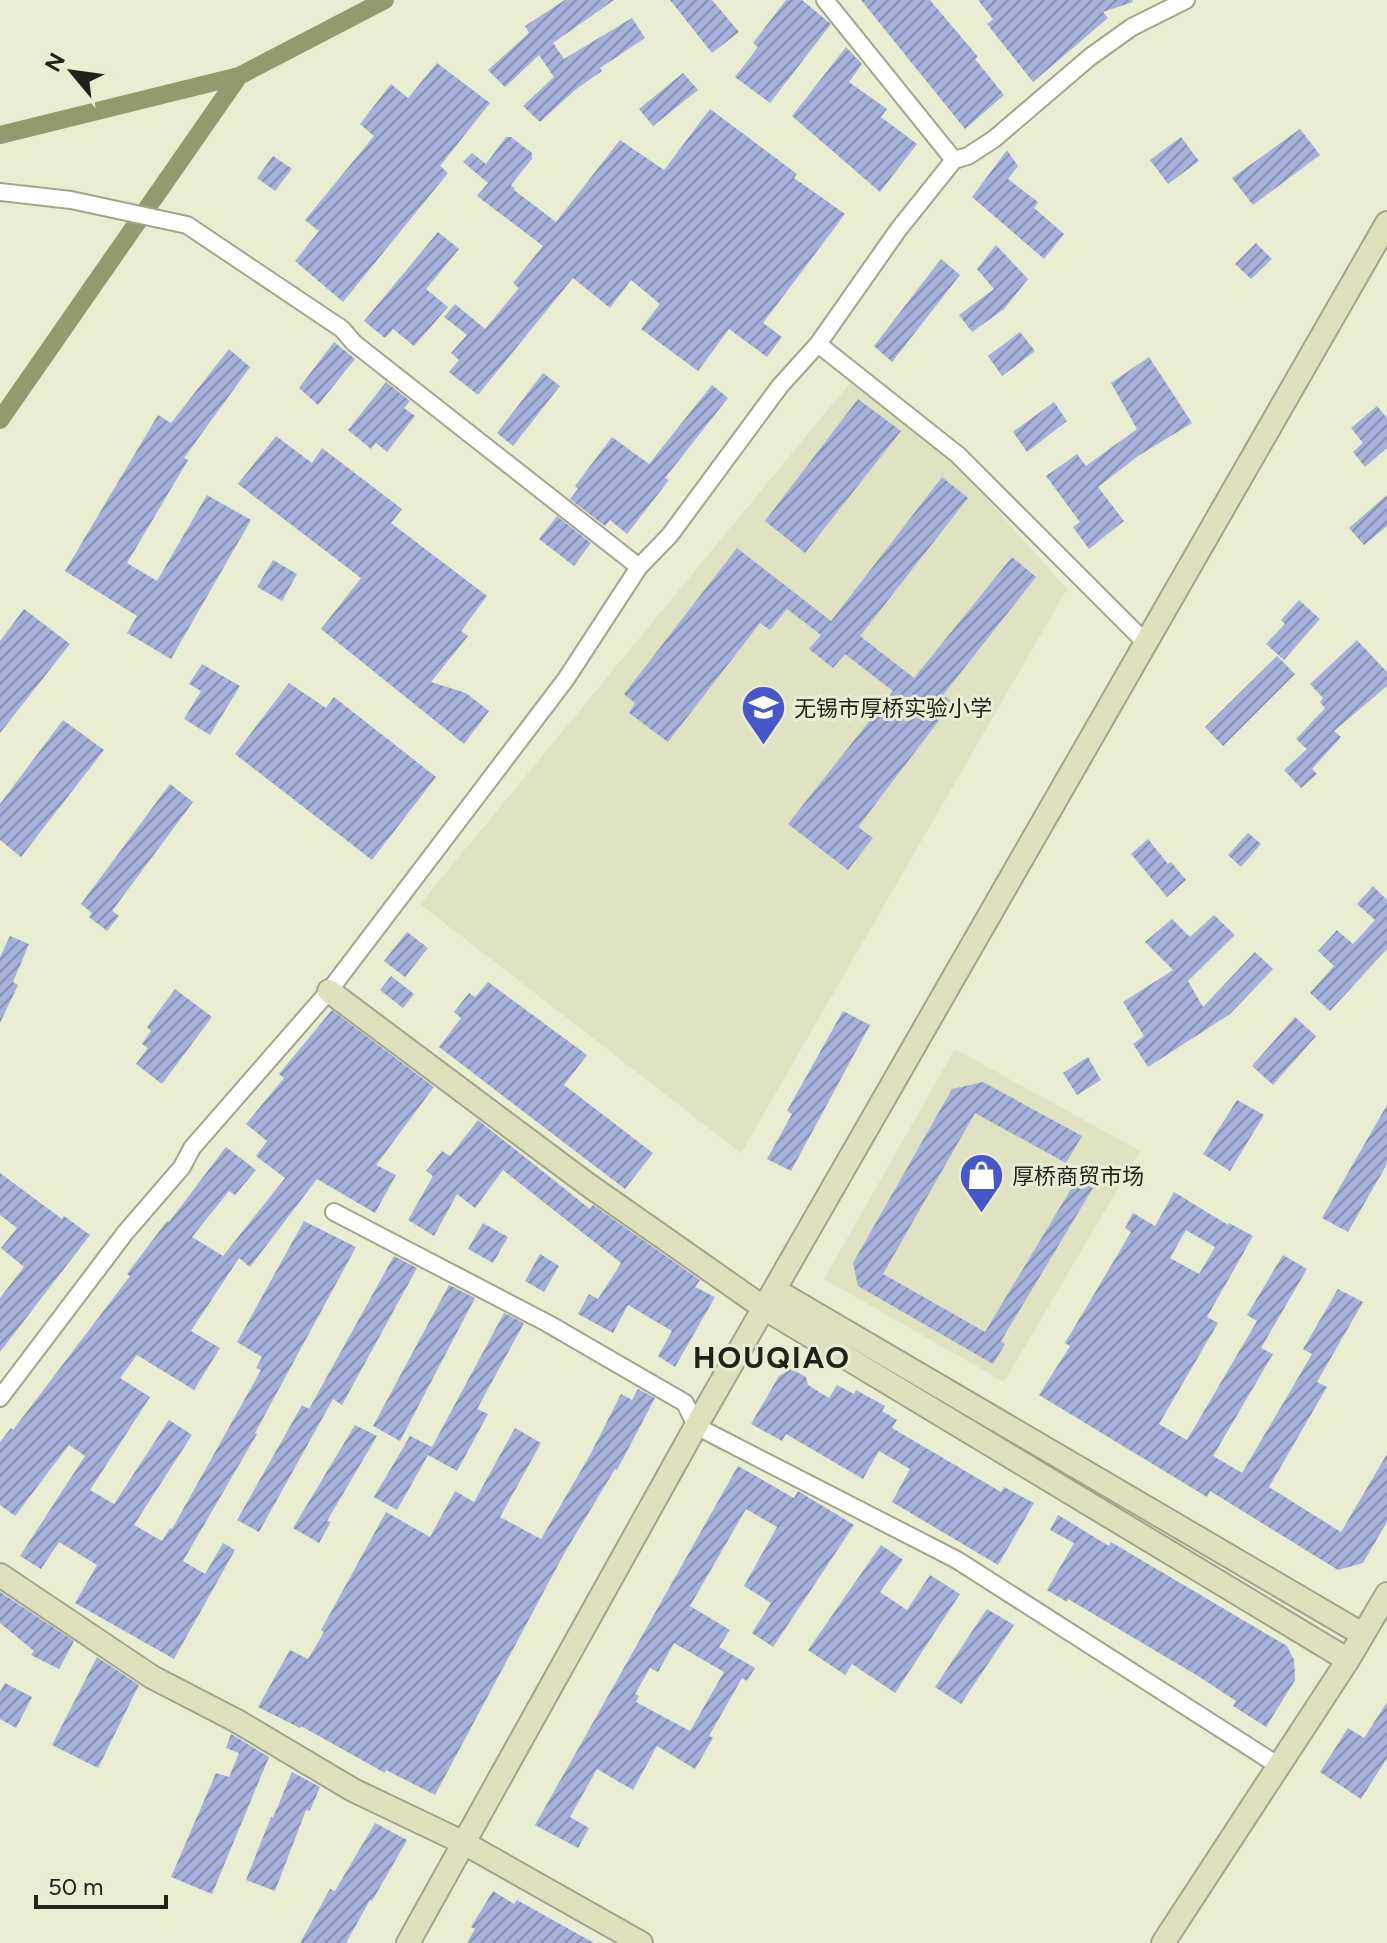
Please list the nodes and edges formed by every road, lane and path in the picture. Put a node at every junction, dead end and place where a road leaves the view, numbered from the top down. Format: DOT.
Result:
graph roads {
  1 [pos="825,0"];
  2 [pos="1186,0"];
  3 [pos="954,160"];
  4 [pos="0,192"];
  5 [pos="1387,223"];
  6 [pos="818,344"];
  7 [pos="639,567"];
  8 [pos="1146,643"];
  9 [pos="329,991"];
  10 [pos="334,1212"];
  11 [pos="769,1299"];
  12 [pos="0,1398"];
  13 [pos="696,1426"];
  14 [pos="0,1575"];
  15 [pos="1387,1594"];
  16 [pos="1362,1634"];
  17 [pos="1348,1660"];
  18 [pos="1279,1766"];
  19 [pos="464,1843"];
  20 [pos="408,1943"];
  21 [pos="641,1943"];
  22 [pos="1163,1943"];
  1 -- 3 [label="street"];
  2 -- 3 [label="street"];
  3 -- 6 [label="street"];
  4 -- 7 [label="street"];
  5 -- 8 [label="street"];
  6 -- 7 [label="street"];
  6 -- 8 [label="street"];
  7 -- 9 [label="street"];
  8 -- 11 [label="street"];
  9 -- 11 [label="street"];
  9 -- 12 [label="street"];
  10 -- 13 [label="street"];
  11 -- 13 [label="street"];
  11 -- 16 [label="street"];
  11 -- 17 [label="street"];
  13 -- 18 [label="street"];
  13 -- 19 [label="street"];
  14 -- 19 [label="street"];
  15 -- 16 [label="street"];
  16 -- 17 [label="street"];
  17 -- 18 [label="street"];
  18 -- 22 [label="street"];
  19 -- 20 [label="street"];
  19 -- 21 [label="street"];
}
